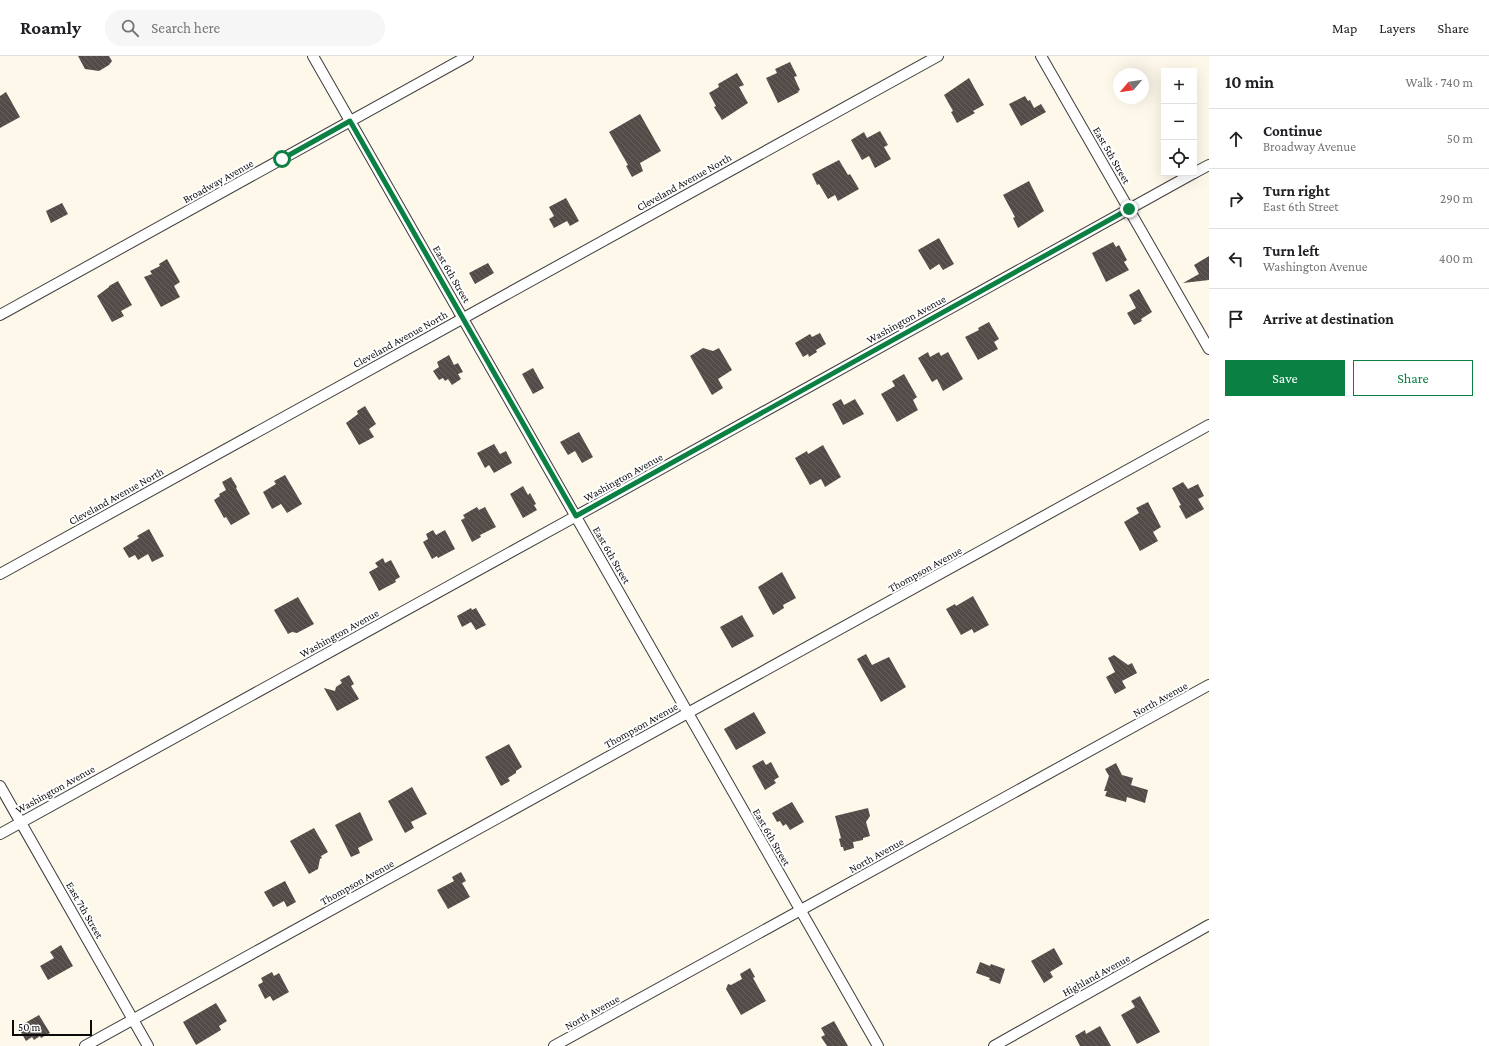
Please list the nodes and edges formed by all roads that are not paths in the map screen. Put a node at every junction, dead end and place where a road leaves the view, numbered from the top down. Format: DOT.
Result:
graph roads {
  1 [pos="313,56"];
  2 [pos="468,56"];
  3 [pos="938,56"];
  4 [pos="1041,56"];
  5 [pos="350,121"];
  6 [pos="1209,164"];
  7 [pos="1197,171"];
  8 [pos="1189,176"];
  9 [pos="1129,209"];
  10 [pos="0,315"];
  11 [pos="463,318"];
  12 [pos="1209,349"];
  13 [pos="1209,425"];
  14 [pos="576,516"];
  15 [pos="0,574"];
  16 [pos="1209,685"];
  17 [pos="688,713"];
  18 [pos="0,786"];
  19 [pos="20,822"];
  20 [pos="0,834"];
  21 [pos="801,910"];
  22 [pos="1209,925"];
  23 [pos="133,1019"];
  24 [pos="85,1046"];
  25 [pos="148,1046"];
  26 [pos="554,1046"];
  27 [pos="878,1046"];
  28 [pos="994,1046"];
  1 -- 5 [label="street, East 6th Street"];
  2 -- 5 [label="street, Broadway Avenue"];
  3 -- 11 [label="street, Cleveland Avenue North"];
  4 -- 9 [label="street, East 5th Street"];
  5 -- 10 [label="street, Broadway Avenue"];
  5 -- 11 [label="street, East 6th Street"];
  6 -- 7 [label="street, Washington Avenue"];
  8 -- 9 [label="street, Washington Avenue"];
  9 -- 12 [label="street, East 5th Street"];
  9 -- 14 [label="street, Washington Avenue"];
  11 -- 14 [label="street, East 6th Street"];
  11 -- 15 [label="street, Cleveland Avenue North"];
  13 -- 17 [label="street, Thompson Avenue"];
  14 -- 17 [label="street, East 6th Street"];
  14 -- 19 [label="street, Washington Avenue"];
  16 -- 21 [label="street, North Avenue"];
  17 -- 21 [label="street, East 6th Street"];
  17 -- 23 [label="street, Thompson Avenue"];
  18 -- 19 [label="street, East 7th Street"];
  19 -- 20 [label="street, Washington Avenue"];
  19 -- 23 [label="street, East 7th Street"];
  21 -- 26 [label="street, North Avenue"];
  21 -- 27 [label="street, East 6th Street"];
  22 -- 28 [label="street, Highland Avenue"];
  23 -- 24 [label="street, Thompson Avenue"];
  23 -- 25 [label="street, East 7th Street"];
}
